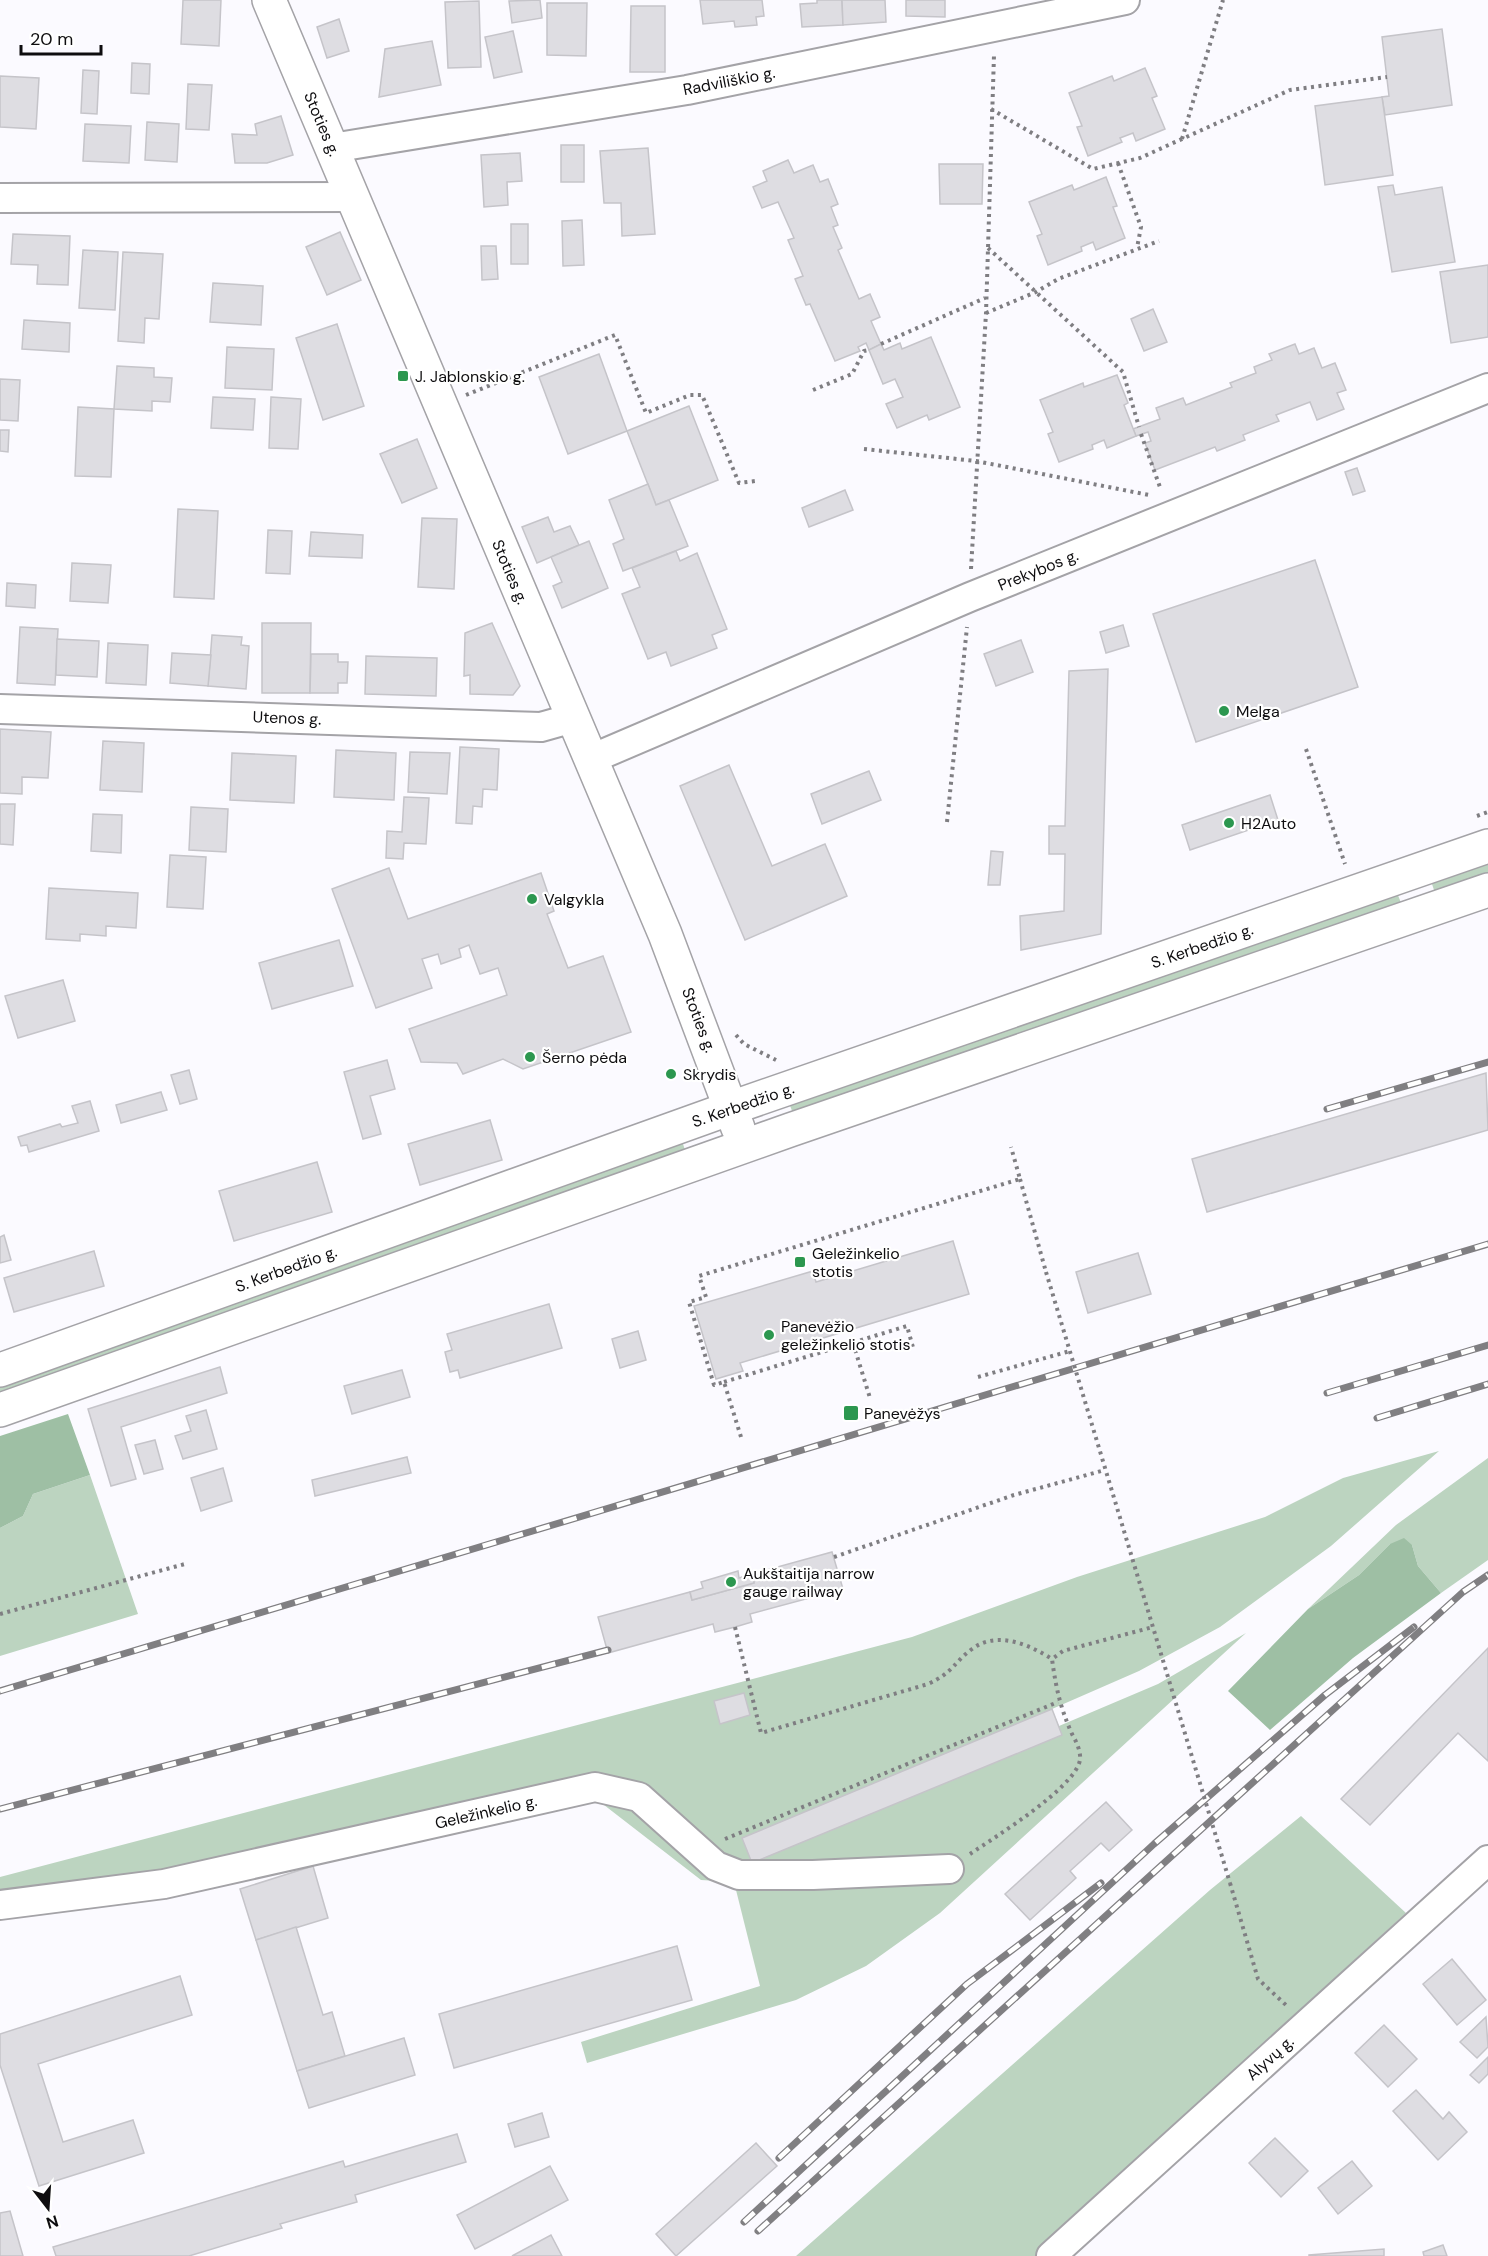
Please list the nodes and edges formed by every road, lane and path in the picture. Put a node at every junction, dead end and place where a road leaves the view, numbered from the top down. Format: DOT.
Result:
graph roads {
  1 [pos="268,0"];
  2 [pos="1125,0"];
  3 [pos="1223,0"];
  4 [pos="995,27"];
  5 [pos="1387,77"];
  6 [pos="991,109"];
  7 [pos="1182,140"];
  8 [pos="332,148"];
  9 [pos="1118,163"];
  10 [pos="353,197"];
  11 [pos="0,198"];
  12 [pos="1159,241"];
  13 [pos="987,247"];
  14 [pos="1137,249"];
  15 [pos="1036,292"];
  16 [pos="986,298"];
  17 [pos="986,313"];
  18 [pos="881,344"];
  19 [pos="868,350"];
  20 [pos="1488,388"];
  21 [pos="813,390"];
  22 [pos="460,397"];
  23 [pos="1139,427"];
  24 [pos="1141,435"];
  25 [pos="864,449"];
  26 [pos="976,460"];
  27 [pos="755,481"];
  28 [pos="970,597"];
  29 [pos="0,709"];
  30 [pos="573,718"];
  31 [pos="1306,749"];
  32 [pos="591,759"];
  33 [pos="947,822"];
  34 [pos="1488,846"];
  35 [pos="1345,864"];
  36 [pos="1411,873"];
  37 [pos="1488,890"];
  38 [pos="1425,912"];
  39 [pos="731,1108"];
  40 [pos="744,1147"];
  41 [pos="1011,1147"];
  42 [pos="1020,1179"];
  43 [pos="853,1343"];
  44 [pos="914,1351"];
  45 [pos="1070,1352"];
  46 [pos="0,1370"];
  47 [pos="978,1377"];
  48 [pos="724,1382"];
  49 [pos="870,1398"];
  50 [pos="0,1410"];
  51 [pos="741,1437"];
  52 [pos="1105,1470"];
  53 [pos="834,1557"];
  54 [pos="185,1564"];
  55 [pos="0,1614"];
  56 [pos="735,1626"];
  57 [pos="1153,1627"];
  58 [pos="1052,1659"];
  59 [pos="1058,1702"];
  60 [pos="699,1850"];
  61 [pos="1488,1860"];
  62 [pos="949,1869"];
  63 [pos="0,1905"];
  64 [pos="1307,2025"];
  65 [pos="1051,2256"];
  1 -- 8 [label="main road, Stoties g."];
  2 -- 4 [label="street, Radviliškio g."];
  3 -- 7 [label="path"];
  4 -- 6 [label="path"];
  4 -- 8 [label="street, Radviliškio g."];
  5 -- 7 [label="path"];
  6 -- 9 [label="path"];
  6 -- 13 [label="path"];
  7 -- 9 [label="path"];
  8 -- 10 [label="main road, Stoties g."];
  9 -- 14 [label="path"];
  10 -- 11 [label="street"];
  10 -- 30 [label="main road, Stoties g."];
  12 -- 14 [label="path"];
  13 -- 15 [label="path"];
  13 -- 16 [label="path"];
  14 -- 15 [label="path"];
  15 -- 17 [label="path"];
  15 -- 23 [label="path"];
  16 -- 17 [label="path"];
  16 -- 18 [label="path"];
  17 -- 26 [label="path"];
  19 -- 21 [label="path"];
  20 -- 28 [label="street, Prekybos g."];
  22 -- 27 [label="path"];
  24 -- 26 [label="path"];
  25 -- 26 [label="path"];
  26 -- 28 [label="path"];
  28 -- 32 [label="street, Prekybos g."];
  28 -- 33 [label="path"];
  29 -- 30 [label="street, Utenos g."];
  30 -- 32 [label="main road, Stoties g."];
  31 -- 35 [label="path"];
  32 -- 39 [label="main road, Stoties g."];
  34 -- 36 [label="main road, S. Kerbedžio g."];
  36 -- 38 [label="main road"];
  36 -- 39 [label="main road, S. Kerbedžio g."];
  37 -- 38 [label="main road"];
  38 -- 40 [label="main road"];
  39 -- 40 [label="main road, Stoties g."];
  39 -- 46 [label="main road, S. Kerbedžio g."];
  40 -- 50 [label="main road"];
  41 -- 42 [label="path"];
  42 -- 45 [label="path, bridge"];
  42 -- 48 [label="path"];
  43 -- 44 [label="path"];
  43 -- 48 [label="path"];
  43 -- 49 [label="path"];
  45 -- 47 [label="path"];
  45 -- 52 [label="path, bridge"];
  48 -- 51 [label="path"];
  52 -- 53 [label="path"];
  52 -- 57 [label="path, bridge"];
  54 -- 55 [label="path"];
  56 -- 58 [label="path"];
  57 -- 58 [label="path"];
  57 -- 64 [label="path, bridge"];
  58 -- 59 [label="path"];
  59 -- 60 [label="path"];
  59 -- 62 [label="path"];
  60 -- 62 [label="street, Geležinkelio g."];
  60 -- 63 [label="street, Geležinkelio g."];
  61 -- 64 [label="street, Alyvų g."];
  64 -- 65 [label="street, Alyvų g."];
}
